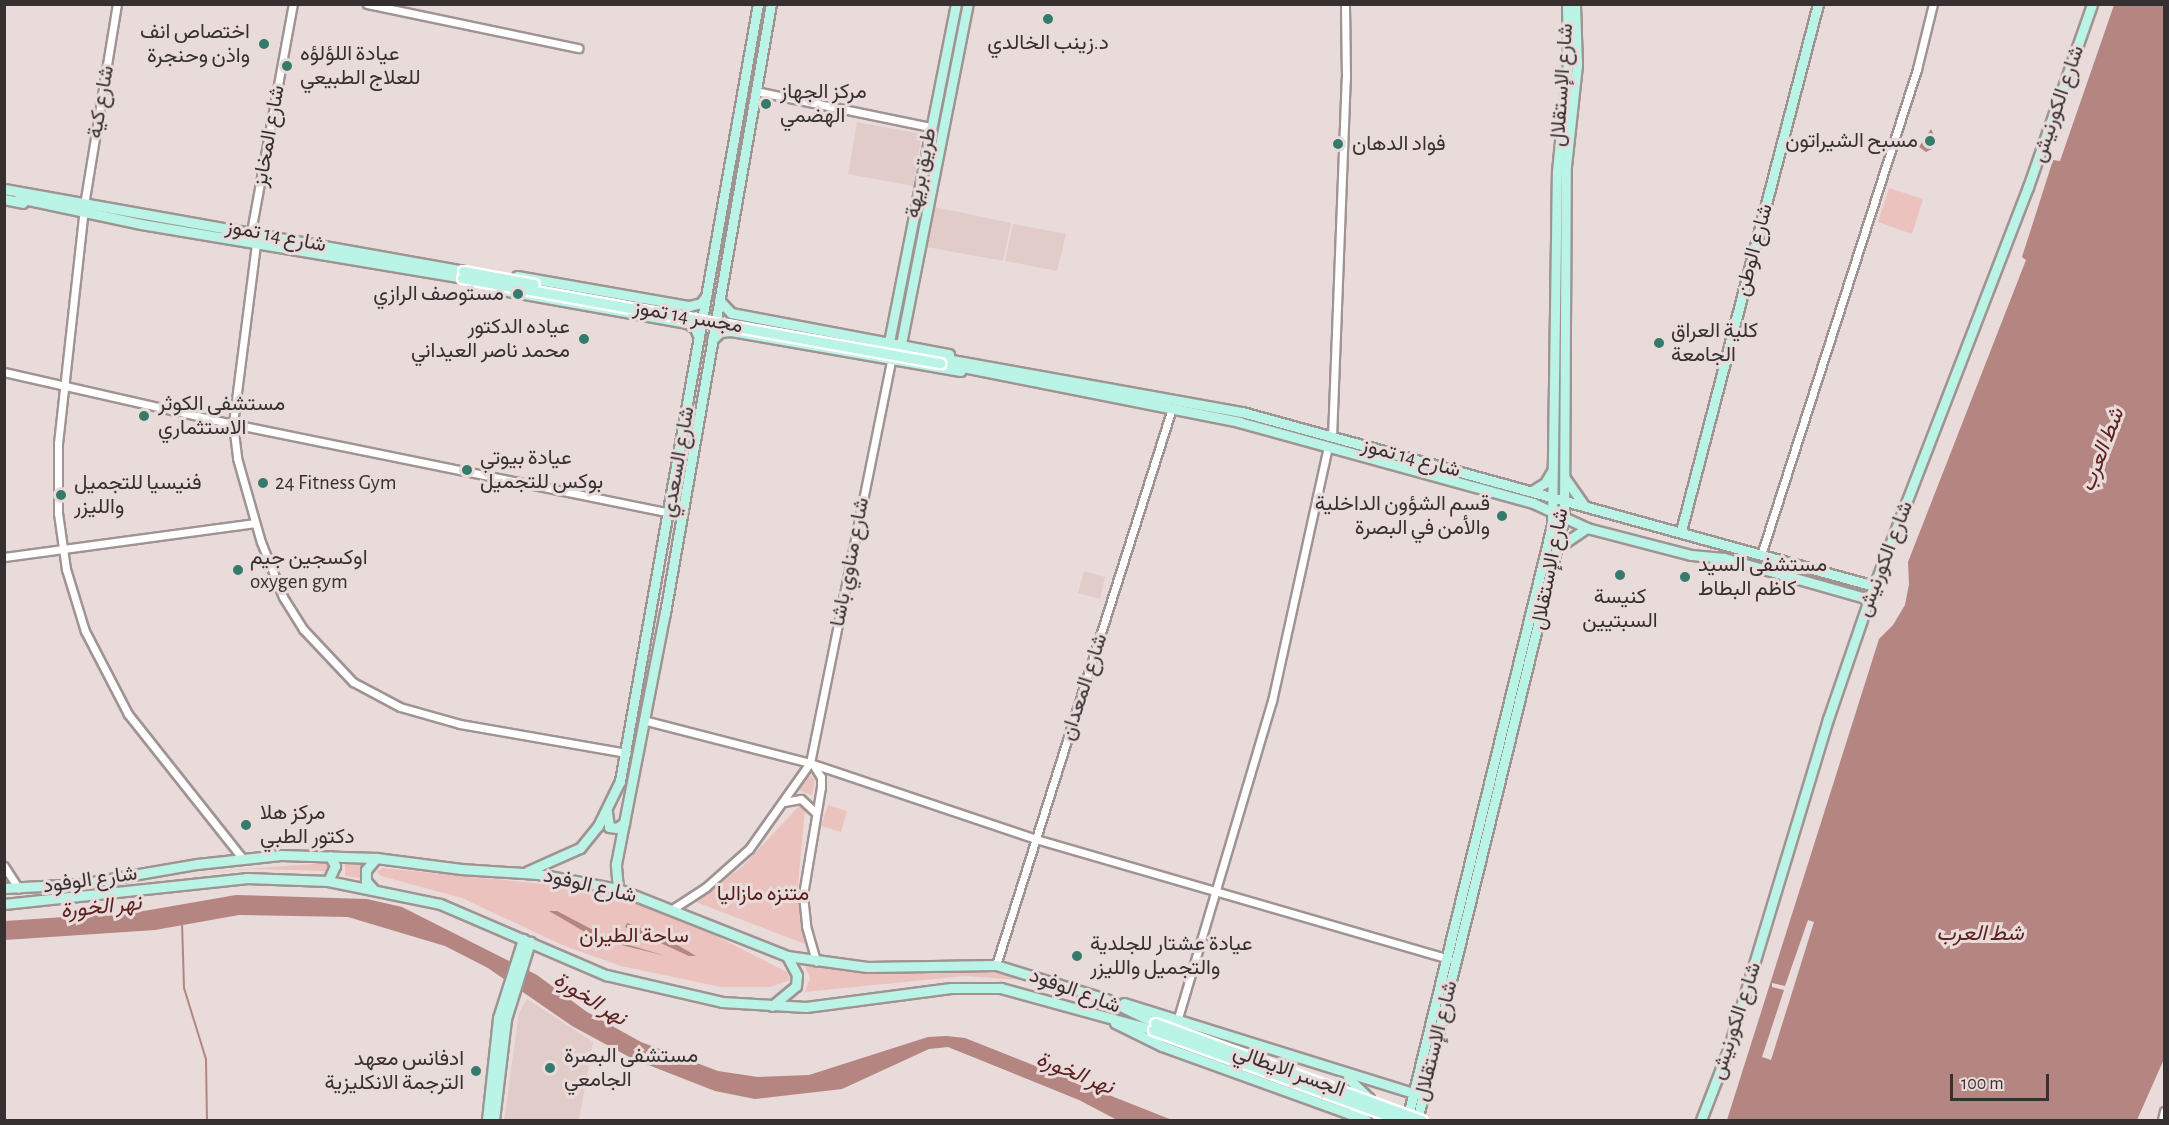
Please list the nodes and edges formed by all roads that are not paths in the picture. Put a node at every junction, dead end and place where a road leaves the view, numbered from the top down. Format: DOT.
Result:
graph roads {
  1 [pos="117,4"];
  2 [pos="292,4"];
  3 [pos="367,4"];
  4 [pos="758,4"];
  5 [pos="771,4"];
  6 [pos="956,4"];
  7 [pos="968,4"];
  8 [pos="1345,4"];
  9 [pos="1567,4"];
  10 [pos="1575,4"];
  11 [pos="1818,4"];
  12 [pos="1933,4"];
  13 [pos="2092,4"];
  14 [pos="578,48"];
  15 [pos="755,91"];
  16 [pos="930,127"];
  17 [pos="942,129"];
  18 [pos="4,184"];
  19 [pos="4,189"];
  20 [pos="4,197"];
  21 [pos="85,199"];
  22 [pos="145,213"];
  23 [pos="115,214"];
  24 [pos="83,216"];
  25 [pos="141,224"];
  26 [pos="251,231"];
  27 [pos="256,244"];
  28 [pos="435,270"];
  29 [pos="708,291"];
  30 [pos="718,295"];
  31 [pos="689,306"];
  32 [pos="731,314"];
  33 [pos="687,323"];
  34 [pos="731,331"];
  35 [pos="890,339"];
  36 [pos="699,341"];
  37 [pos="902,341"];
  38 [pos="711,342"];
  39 [pos="941,360"];
  40 [pos="891,361"];
  41 [pos="981,368"];
  42 [pos="4,372"];
  43 [pos="62,384"];
  44 [pos="1172,408"];
  45 [pos="233,424"];
  46 [pos="1330,441"];
  47 [pos="1554,462"];
  48 [pos="1563,473"];
  49 [pos="1532,491"];
  50 [pos="1559,498"];
  51 [pos="1584,505"];
  52 [pos="1553,510"];
  53 [pos="669,513"];
  54 [pos="1564,517"];
  55 [pos="254,523"];
  56 [pos="1587,528"];
  57 [pos="1681,531"];
  58 [pos="63,548"];
  59 [pos="1557,548"];
  60 [pos="1761,555"];
  61 [pos="4,557"];
  62 [pos="1874,586"];
  63 [pos="1869,599"];
  64 [pos="643,720"];
  65 [pos="626,753"];
  66 [pos="810,763"];
  67 [pos="829,770"];
  68 [pos="821,777"];
  69 [pos="784,802"];
  70 [pos="607,809"];
  71 [pos="815,812"];
  72 [pos="624,823"];
  73 [pos="1036,839"];
  74 [pos="330,856"];
  75 [pos="242,858"];
  76 [pos="376,858"];
  77 [pos="4,866"];
  78 [pos="523,872"];
  79 [pos="328,881"];
  80 [pos="4,888"];
  81 [pos="19,889"];
  82 [pos="373,889"];
  83 [pos="618,890"];
  84 [pos="1216,893"];
  85 [pos="4,904"];
  86 [pos="674,908"];
  87 [pos="526,941"];
  88 [pos="787,956"];
  89 [pos="1448,959"];
  90 [pos="816,962"];
  91 [pos="996,965"];
  92 [pos="511,987"];
  93 [pos="1106,999"];
  94 [pos="770,1008"];
  95 [pos="1100,1015"];
  96 [pos="1178,1018"];
  97 [pos="1154,1026"];
  98 [pos="1339,1072"];
  99 [pos="1418,1095"];
  100 [pos="2164,1111"];
  101 [pos="1348,1114"];
  102 [pos="487,1120"];
  103 [pos="494,1120"];
  104 [pos="1366,1120"];
  105 [pos="1400,1120"];
  106 [pos="1407,1120"];
  107 [pos="1417,1120"];
  108 [pos="1422,1120"];
  109 [pos="1701,1120"];
  110 [pos="2162,1120"];
  1 -- 21 [label="street, شارع كية"];
  2 -- 26 [label="street, شارع المخابز"];
  3 -- 14 [label="street"];
  4 -- 29 [label="main road, شارع السعدي"];
  5 -- 15 [label="main road, شارع السعدي"];
  6 -- 16 [label="main road, طريق بريهة"];
  7 -- 17 [label="main road, طريق بريهة"];
  8 -- 46 [label="street"];
  9 -- 47 [label="main road, شارع الإستقلال"];
  10 -- 48 [label="main road, شارع الإستقلال"];
  11 -- 57 [label="main road, شارع الوطن"];
  12 -- 60 [label="street"];
  13 -- 62 [label="main road, شارع الكورنيش"];
  15 -- 16 [label="street"];
  15 -- 30 [label="main road, شارع السعدي"];
  16 -- 17 [label="main road"];
  16 -- 35 [label="main road, طريق بريهة"];
  17 -- 37 [label="main road, طريق بريهة"];
  18 -- 21 [label="main road"];
  19 -- 23 [label="main road"];
  20 -- 23 [label="main road"];
  20 -- 24 [label="main road"];
  21 -- 22 [label="main road"];
  22 -- 23 [label="main road, شارع 14 تموز"];
  22 -- 26 [label="main road, شارع 14 تموز"];
  23 -- 25 [label="main road, شارع 14 تموز"];
  24 -- 25 [label="main road"];
  24 -- 43 [label="street"];
  25 -- 27 [label="main road, شارع 14 تموز"];
  26 -- 28 [label="main road, شارع 14 تموز"];
  27 -- 28 [label="main road, شارع 14 تموز"];
  27 -- 45 [label="street"];
  28 -- 31 [label="main road"];
  28 -- 33 [label="main road"];
  28 -- 39 [label="main road, مجسر 14 تموز, bridge"];
  29 -- 31 [label="main road"];
  29 -- 36 [label="main road, شارع السعدي"];
  30 -- 32 [label="main road"];
  30 -- 38 [label="main road, شارع السعدي"];
  31 -- 33 [label="main road"];
  32 -- 34 [label="main road"];
  32 -- 35 [label="main road"];
  33 -- 36 [label="main road"];
  34 -- 38 [label="main road"];
  34 -- 40 [label="main road"];
  35 -- 37 [label="main road"];
  36 -- 53 [label="main road, شارع السعدي"];
  37 -- 41 [label="main road"];
  38 -- 64 [label="main road, شارع السعدي"];
  39 -- 41 [label="main road, شارع 14 تموز"];
  40 -- 41 [label="main road"];
  40 -- 66 [label="street, شارع مناوي باشا"];
  41 -- 44 [label="main road, شارع 14 تموز"];
  41 -- 46 [label="main road, شارع 14 تموز"];
  42 -- 43 [label="street"];
  43 -- 45 [label="street"];
  43 -- 58 [label="street"];
  44 -- 46 [label="main road, شارع 14 تموز"];
  44 -- 73 [label="street, شارع المعدان"];
  45 -- 53 [label="street"];
  45 -- 55 [label="street"];
  46 -- 49 [label="main road, شارع 14 تموز"];
  46 -- 52 [label="main road, شارع 14 تموز"];
  46 -- 84 [label="street"];
  47 -- 49 [label="main road"];
  47 -- 50 [label="main road, شارع الإستقلال"];
  48 -- 50 [label="main road, شارع الإستقلال"];
  48 -- 51 [label="main road"];
  49 -- 50 [label="main road, شارع 14 تموز"];
  50 -- 51 [label="main road, شارع 14 تموز"];
  50 -- 52 [label="main road, شارع الإستقلال"];
  50 -- 54 [label="main road, شارع الإستقلال"];
  51 -- 57 [label="main road, شارع 14 تموز"];
  52 -- 54 [label="main road, شارع 14 تموز"];
  52 -- 89 [label="main road, شارع الإستقلال"];
  53 -- 65 [label="main road, شارع السعدي"];
  54 -- 56 [label="main road, شارع 14 تموز"];
  54 -- 59 [label="main road, شارع الإستقلال"];
  55 -- 58 [label="street"];
  55 -- 65 [label="street"];
  56 -- 59 [label="main road"];
  56 -- 63 [label="main road, شارع 14 تموز"];
  57 -- 60 [label="main road, شارع 14 تموز"];
  58 -- 61 [label="street"];
  58 -- 75 [label="street"];
  59 -- 99 [label="main road, شارع الإستقلال"];
  60 -- 62 [label="main road, شارع 14 تموز"];
  62 -- 63 [label="main road, شارع الكورنيش"];
  63 -- 109 [label="main road, شارع الكورنيش"];
  64 -- 66 [label="street"];
  64 -- 72 [label="main road, شارع السعدي"];
  65 -- 70 [label="main road, شارع السعدي"];
  66 -- 67 [label="street"];
  66 -- 68 [label="street"];
  66 -- 69 [label="street, شارع مناوي باشا"];
  67 -- 68 [label="street"];
  67 -- 73 [label="street"];
  68 -- 71 [label="street"];
  69 -- 71 [label="street"];
  69 -- 86 [label="street, شارع مناوي باشا"];
  70 -- 72 [label="main road"];
  70 -- 78 [label="main road, شارع السعدي"];
  71 -- 90 [label="street"];
  72 -- 83 [label="main road, شارع السعدي"];
  73 -- 84 [label="street"];
  73 -- 91 [label="street, شارع المعدان"];
  74 -- 75 [label="main road, شارع الوفود"];
  74 -- 76 [label="main road, شارع الوفود"];
  74 -- 79 [label="main road"];
  75 -- 81 [label="main road, شارع الوفود"];
  76 -- 78 [label="main road, شارع الوفود"];
  76 -- 82 [label="main road"];
  77 -- 81 [label="street"];
  78 -- 83 [label="main road, شارع الوفود"];
  79 -- 82 [label="main road, شارع الوفود"];
  79 -- 85 [label="main road, شارع الوفود"];
  80 -- 81 [label="main road, شارع الوفود"];
  82 -- 87 [label="main road, شارع الوفود"];
  83 -- 86 [label="main road, شارع الوفود"];
  84 -- 89 [label="street"];
  84 -- 96 [label="street"];
  86 -- 88 [label="main road, شارع الوفود"];
  87 -- 92 [label="main road"];
  87 -- 94 [label="main road, شارع الوفود"];
  88 -- 90 [label="main road, شارع الوفود"];
  88 -- 94 [label="main road"];
  89 -- 99 [label="main road, شارع الإستقلال"];
  90 -- 91 [label="main road, شارع الوفود"];
  91 -- 93 [label="main road, شارع الوفود"];
  92 -- 102 [label="main road"];
  92 -- 103 [label="main road"];
  93 -- 96 [label="main road"];
  93 -- 97 [label="main road, شارع الوفود"];
  94 -- 95 [label="main road, شارع الوفود"];
  95 -- 97 [label="main road, شارع الوفود"];
  95 -- 101 [label="main road"];
  96 -- 98 [label="main road"];
  97 -- 105 [label="main road, الجسر الايطالي, bridge"];
  97 -- 108 [label="main road, الجسر الايطالي, bridge"];
  98 -- 99 [label="main road"];
  98 -- 101 [label="main road"];
  99 -- 106 [label="main road, شارع الإستقلال"];
  99 -- 107 [label="main road, شارع الإستقلال"];
  100 -- 110 [label="street"];
  101 -- 104 [label="main road"];
}
